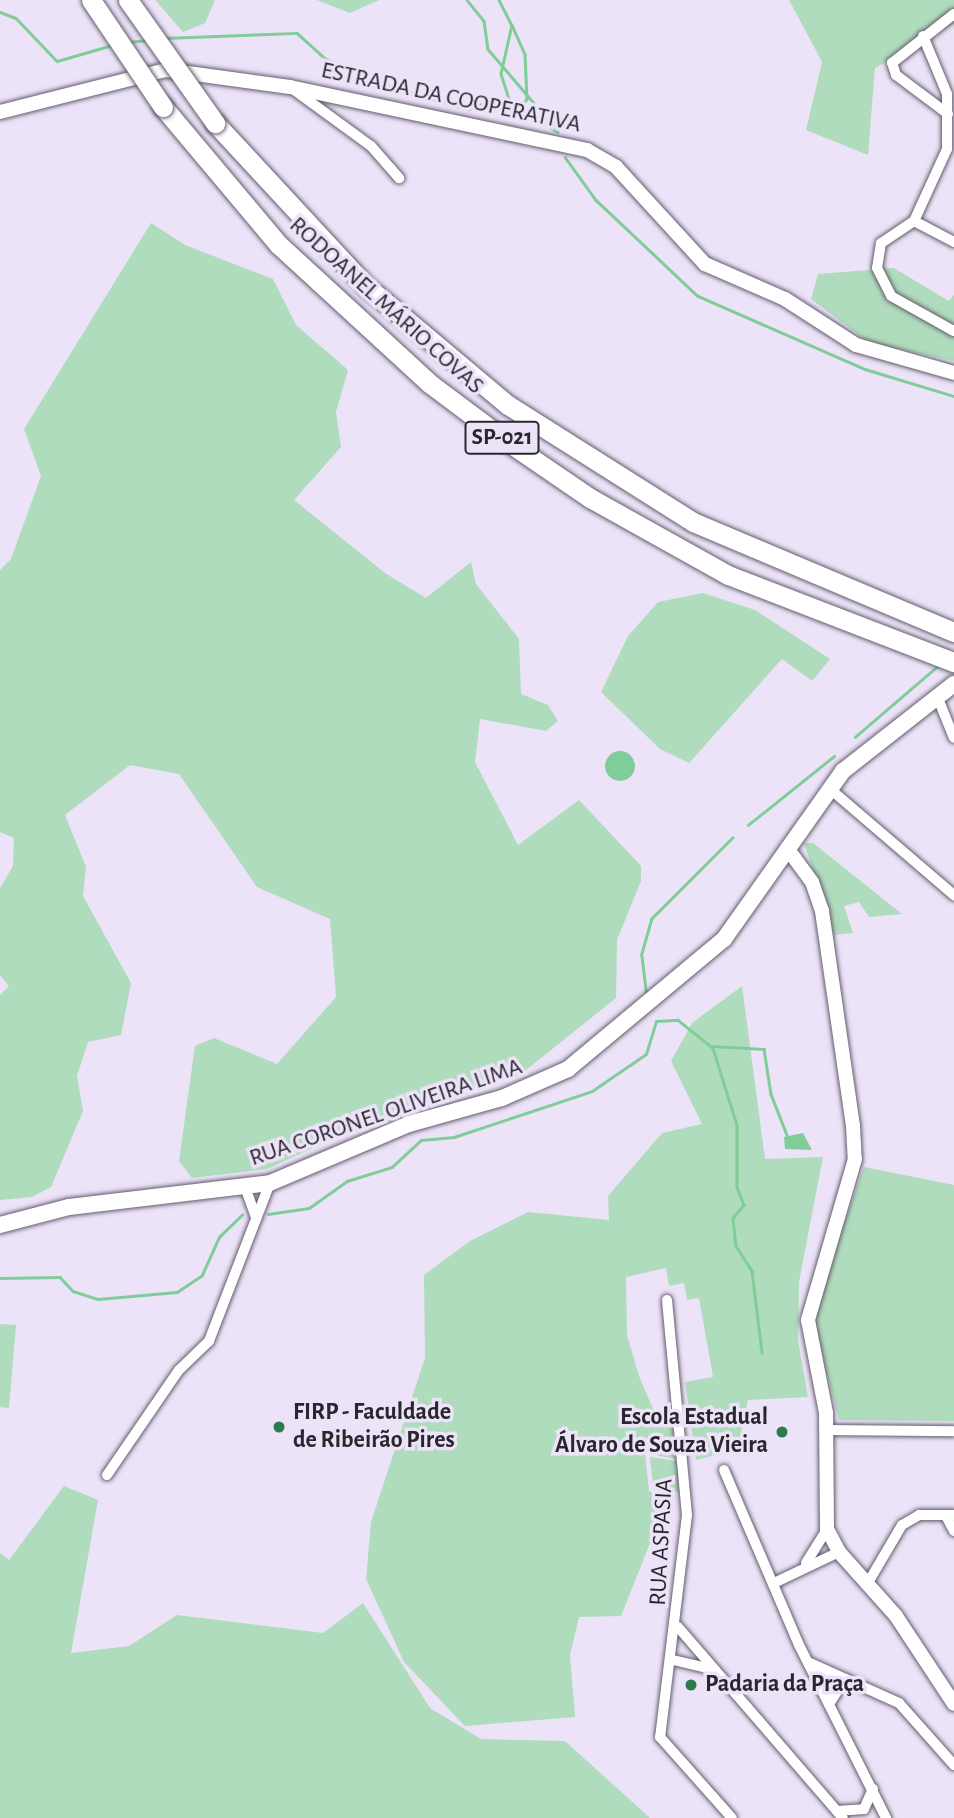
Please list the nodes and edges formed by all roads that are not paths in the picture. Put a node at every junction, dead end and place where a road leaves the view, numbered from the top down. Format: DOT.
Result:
graph roads {
  1 [pos="91,0"];
  2 [pos="128,0"];
  3 [pos="954,14"];
  4 [pos="923,36"];
  5 [pos="290,87"];
  6 [pos="0,112"];
  7 [pos="948,114"];
  8 [pos="399,178"];
  9 [pos="914,221"];
  10 [pos="954,242"];
  11 [pos="954,331"];
  12 [pos="954,373"];
  13 [pos="951,631"];
  14 [pos="954,662"];
  15 [pos="954,684"];
  16 [pos="937,696"];
  17 [pos="954,738"];
  18 [pos="829,788"];
  19 [pos="787,848"];
  20 [pos="954,895"];
  21 [pos="270,1183"];
  22 [pos="245,1187"];
  23 [pos="256,1212"];
  24 [pos="0,1225"];
  25 [pos="667,1300"];
  26 [pos="827,1430"];
  27 [pos="954,1431"];
  28 [pos="723,1470"];
  29 [pos="107,1475"];
  30 [pos="950,1516"];
  31 [pos="827,1528"];
  32 [pos="954,1531"];
  33 [pos="839,1552"];
  34 [pos="806,1563"];
  35 [pos="869,1581"];
  36 [pos="774,1583"];
  37 [pos="677,1627"];
  38 [pos="673,1660"];
  39 [pos="808,1662"];
  40 [pos="712,1669"];
  41 [pos="845,1679"];
  42 [pos="829,1704"];
  43 [pos="954,1704"];
  44 [pos="954,1765"];
  45 [pos="873,1788"];
  46 [pos="840,1815"];
  47 [pos="732,1818"];
  48 [pos="886,1818"];
  1 -- 14 [label="highway, RODOANEL MÁRIO COVAS / SP-021, bridge"];
  2 -- 13 [label="highway, RODOANEL MÁRIO COVAS / SP-021, bridge"];
  3 -- 4 [label="street"];
  4 -- 7 [label="street"];
  4 -- 7 [label="street"];
  5 -- 6 [label="main road, ESTRADA DA COOPERATIVA"];
  5 -- 8 [label="street"];
  5 -- 12 [label="main road, ESTRADA DA COOPERATIVA"];
  7 -- 9 [label="street"];
  9 -- 10 [label="street"];
  9 -- 11 [label="street"];
  15 -- 16 [label="main road, RUA CORONEL OLIVEIRA LIMA"];
  16 -- 17 [label="street"];
  16 -- 18 [label="main road, RUA CORONEL OLIVEIRA LIMA"];
  18 -- 19 [label="main road, RUA CORONEL OLIVEIRA LIMA"];
  18 -- 20 [label="street"];
  19 -- 21 [label="main road, RUA CORONEL OLIVEIRA LIMA"];
  19 -- 26 [label="main road"];
  21 -- 22 [label="main road, RUA CORONEL OLIVEIRA LIMA"];
  21 -- 23 [label="street"];
  22 -- 23 [label="street"];
  22 -- 24 [label="main road, RUA CORONEL OLIVEIRA LIMA"];
  23 -- 29 [label="street"];
  25 -- 37 [label="street, RUA ASPASIA"];
  26 -- 27 [label="street"];
  26 -- 31 [label="main road"];
  28 -- 36 [label="street"];
  30 -- 32 [label="street"];
  30 -- 35 [label="street"];
  31 -- 33 [label="main road"];
  31 -- 34 [label="street"];
  33 -- 34 [label="street"];
  33 -- 35 [label="main road"];
  34 -- 36 [label="street"];
  35 -- 43 [label="main road"];
  36 -- 39 [label="street"];
  37 -- 38 [label="street, RUA ASPASIA"];
  37 -- 40 [label="street"];
  38 -- 40 [label="street"];
  38 -- 47 [label="street, RUA ASPASIA"];
  39 -- 41 [label="street"];
  39 -- 42 [label="street"];
  40 -- 46 [label="street"];
  41 -- 42 [label="street"];
  41 -- 44 [label="street"];
  42 -- 45 [label="street"];
  45 -- 46 [label="street"];
  45 -- 48 [label="street"];
}
